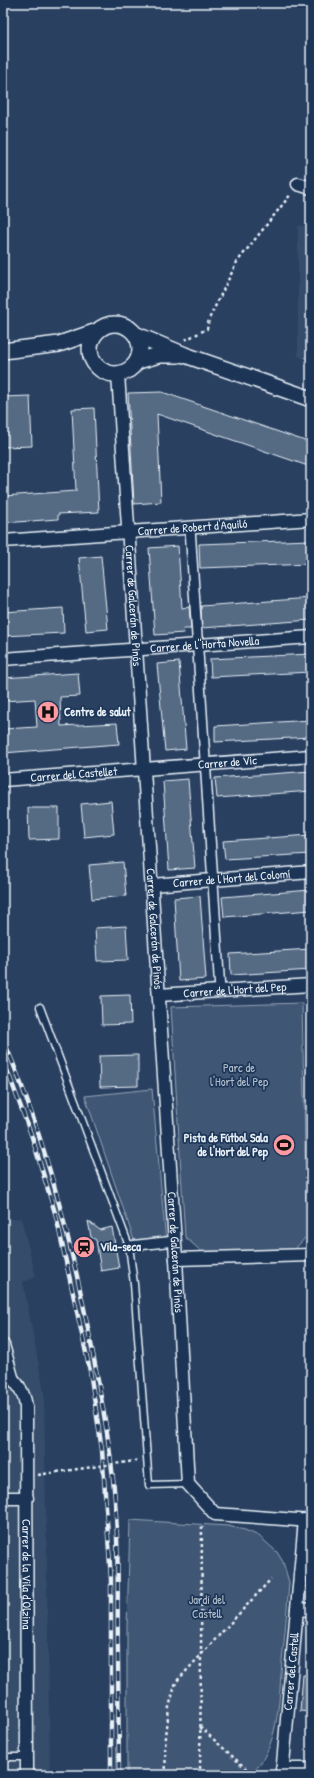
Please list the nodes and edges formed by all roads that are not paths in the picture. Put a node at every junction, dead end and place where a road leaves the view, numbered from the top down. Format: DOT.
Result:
graph roads {
  1 [pos="298,184"];
  2 [pos="311,188"];
  3 [pos="97,331"];
  4 [pos="137,335"];
  5 [pos="59,344"];
  6 [pos="3,351"];
  7 [pos="185,355"];
  8 [pos="91,357"];
  9 [pos="138,361"];
  10 [pos="118,374"];
  11 [pos="311,399"];
  12 [pos="311,519"];
  13 [pos="190,528"];
  14 [pos="128,532"];
  15 [pos="3,541"];
  16 [pos="311,637"];
  17 [pos="198,645"];
  18 [pos="136,650"];
  19 [pos="3,659"];
  20 [pos="311,756"];
  21 [pos="206,764"];
  22 [pos="144,769"];
  23 [pos="3,780"];
  24 [pos="311,872"];
  25 [pos="213,880"];
  26 [pos="152,885"];
  27 [pos="311,986"];
  28 [pos="220,991"];
  29 [pos="159,995"];
  30 [pos="40,1007"];
  31 [pos="175,1241"];
  32 [pos="129,1246"];
  33 [pos="311,1255"];
  34 [pos="176,1259"];
  35 [pos="3,1345"];
  36 [pos="8,1374"];
  37 [pos="188,1484"];
  38 [pos="3,1498"];
  39 [pos="27,1498"];
  40 [pos="308,1520"];
  41 [pos="297,1609"];
  42 [pos="311,1610"];
  43 [pos="3,1756"];
  44 [pos="27,1757"];
  45 [pos="311,1769"];
  46 [pos="282,1772"];
  47 [pos="27,1775"];
  1 -- 2 [label="street"];
  3 -- 4 [label="street"];
  3 -- 5 [label="street"];
  3 -- 8 [label="street"];
  4 -- 7 [label="street"];
  4 -- 9 [label="street"];
  5 -- 6 [label="street"];
  5 -- 8 [label="street"];
  7 -- 9 [label="street"];
  7 -- 11 [label="street"];
  8 -- 10 [label="street"];
  9 -- 10 [label="street"];
  10 -- 14 [label="street, Carrer de Galcerán de Pinós"];
  12 -- 13 [label="street, Carrer de Robert d'Aguiló"];
  13 -- 14 [label="street, Carrer de Robert d'Aguiló"];
  13 -- 17 [label="street"];
  14 -- 15 [label="street, Carrer de Robert d'Aguiló"];
  14 -- 18 [label="street, Carrer de Galcerán de Pinós"];
  16 -- 17 [label="street, Carrer de l''Horta Novella"];
  17 -- 18 [label="street, Carrer de l''Horta Novella"];
  17 -- 21 [label="street"];
  18 -- 19 [label="street, Carrer de l''Horta Novella"];
  18 -- 22 [label="street, Carrer de Galcerán de Pinós"];
  20 -- 21 [label="street, Carrer de Vic"];
  21 -- 22 [label="street, Carrer de Vic"];
  21 -- 25 [label="street"];
  22 -- 23 [label="street, Carrer del Castellet"];
  22 -- 26 [label="street, Carrer de Galcerán de Pinós"];
  24 -- 25 [label="street, Carrer de l'Hort del Colomí"];
  25 -- 26 [label="street, Carrer de l'Hort del Colomí"];
  25 -- 28 [label="street"];
  26 -- 29 [label="street, Carrer de Galcerán de Pinós"];
  27 -- 28 [label="street, Carrer de l'Hort del Pep"];
  28 -- 29 [label="street, Carrer de l'Hort del Pep"];
  29 -- 31 [label="street, Carrer de Galcerán de Pinós"];
  30 -- 32 [label="lane"];
  31 -- 32 [label="street"];
  31 -- 34 [label="street, Carrer de Galcerán de Pinós"];
  32 -- 37 [label="lane"];
  33 -- 34 [label="street"];
  34 -- 37 [label="street, Carrer de Galcerán de Pinós"];
  35 -- 36 [label="street, Carrer de la Vila d'Olzina"];
  36 -- 39 [label="street, Carrer de la Vila d'Olzina"];
  37 -- 40 [label="street"];
  38 -- 39 [label="street"];
  39 -- 44 [label="street, Carrer de la Vila d'Olzina"];
  40 -- 41 [label="street, Carrer del Castell"];
  41 -- 42 [label="street"];
  41 -- 46 [label="street, Carrer del Castell"];
  43 -- 44 [label="lane"];
  44 -- 47 [label="street, Carrer de la Vila d'Olzina"];
  45 -- 46 [label="street"];
}
